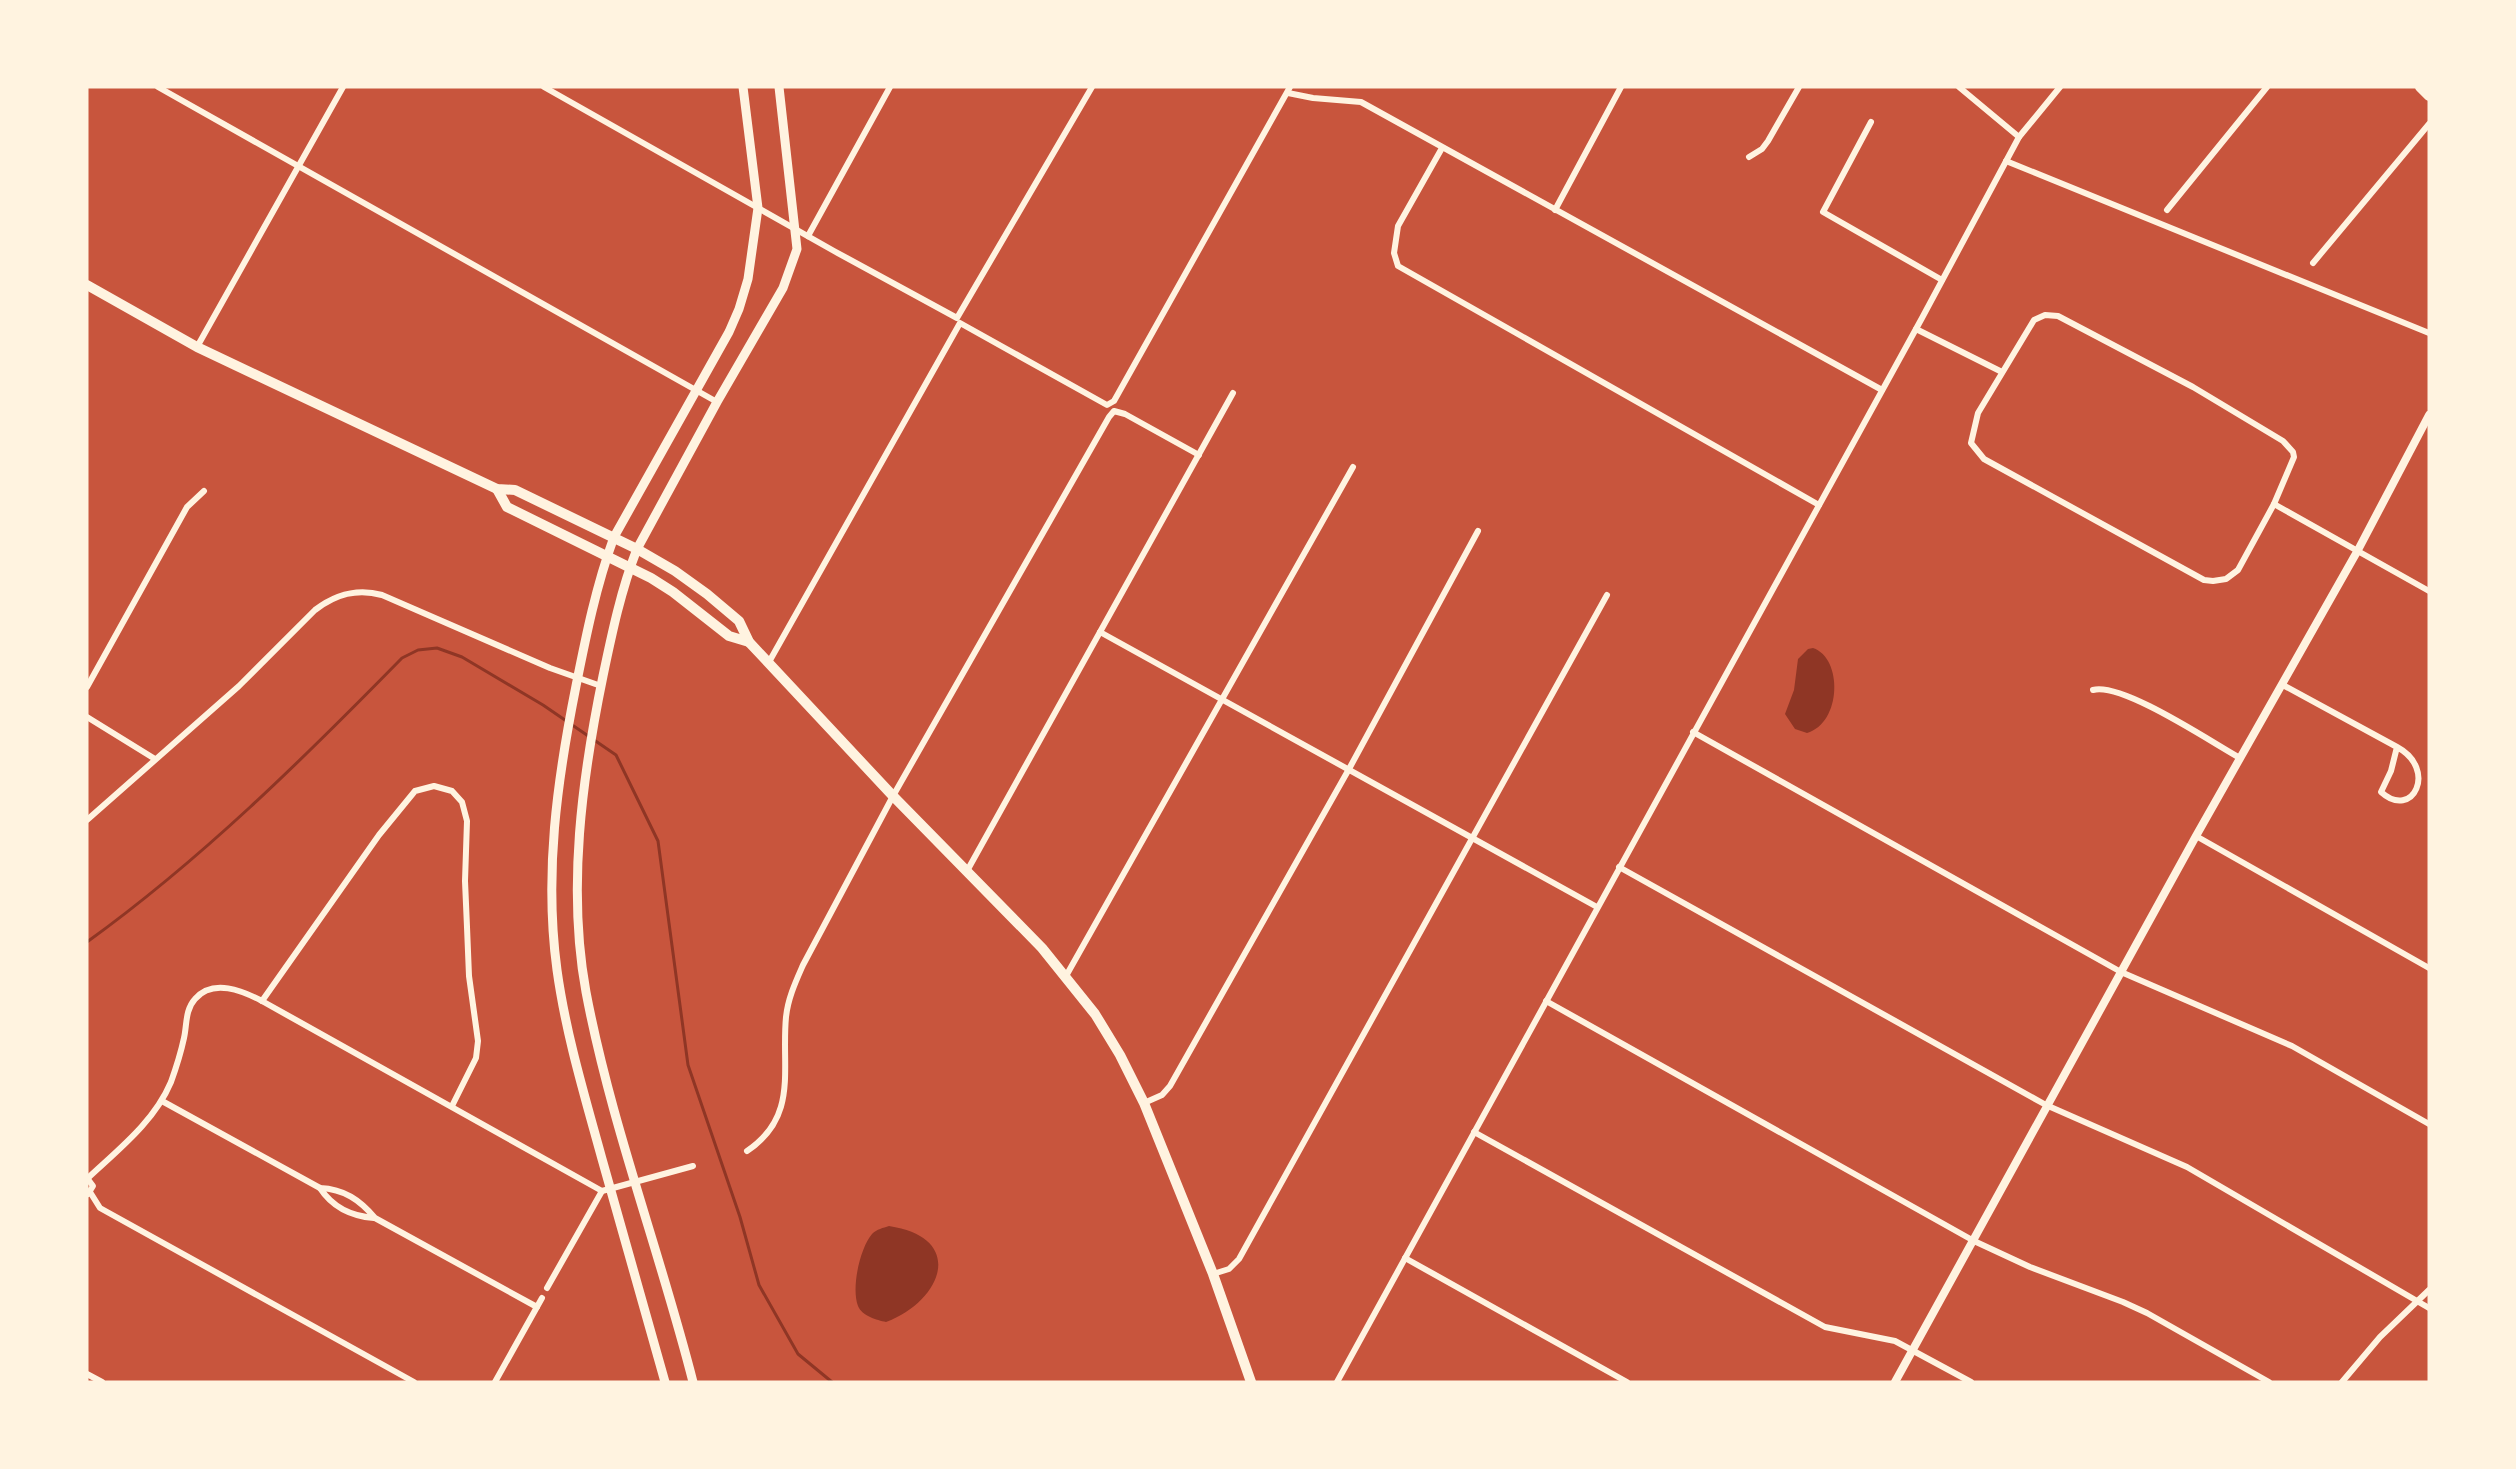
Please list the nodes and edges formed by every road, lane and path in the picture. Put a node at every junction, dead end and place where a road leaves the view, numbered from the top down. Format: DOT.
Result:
graph roads {
  1 [pos="158,87"];
  2 [pos="343,87"];
  3 [pos="544,87"];
  4 [pos="743,87"];
  5 [pos="778,87"];
  6 [pos="890,87"];
  7 [pos="1092,87"];
  8 [pos="1621,87"];
  9 [pos="1799,87"];
  10 [pos="1959,87"];
  11 [pos="2060,87"];
  12 [pos="2267,87"];
  13 [pos="2420,87"];
  14 [pos="1289,90"];
  15 [pos="2429,96"];
  16 [pos="1871,122"];
  17 [pos="2429,124"];
  18 [pos="2019,137"];
  19 [pos="1442,148"];
  20 [pos="1749,157"];
  21 [pos="2006,161"];
  22 [pos="300,166"];
  23 [pos="758,208"];
  24 [pos="1556,210"];
  25 [pos="2167,210"];
  26 [pos="795,228"];
  27 [pos="808,236"];
  28 [pos="2313,263"];
  29 [pos="1942,280"];
  30 [pos="87,285"];
  31 [pos="958,320"];
  32 [pos="1916,329"];
  33 [pos="2429,333"];
  34 [pos="197,347"];
  35 [pos="2002,372"];
  36 [pos="696,389"];
  37 [pos="1882,390"];
  38 [pos="1233,393"];
  39 [pos="717,402"];
  40 [pos="2429,415"];
  41 [pos="1199,455"];
  42 [pos="1353,467"];
  43 [pos="497,489"];
  44 [pos="204,491"];
  45 [pos="2274,504"];
  46 [pos="1818,505"];
  47 [pos="1478,531"];
  48 [pos="614,537"];
  49 [pos="638,549"];
  50 [pos="2358,550"];
  51 [pos="607,556"];
  52 [pos="630,568"];
  53 [pos="2429,591"];
  54 [pos="1607,595"];
  55 [pos="1100,632"];
  56 [pos="749,642"];
  57 [pos="769,662"];
  58 [pos="578,678"];
  59 [pos="2283,685"];
  60 [pos="602,686"];
  61 [pos="87,687"];
  62 [pos="2093,690"];
  63 [pos="1222,699"];
  64 [pos="87,717"];
  65 [pos="1693,732"];
  66 [pos="2397,747"];
  67 [pos="155,759"];
  68 [pos="2240,759"];
  69 [pos="1349,769"];
  70 [pos="893,796"];
  71 [pos="87,820"];
  72 [pos="2196,836"];
  73 [pos="1471,837"];
  74 [pos="1619,867"];
  75 [pos="967,871"];
  76 [pos="1597,908"];
  77 [pos="2429,968"];
  78 [pos="2121,972"];
  79 [pos="1066,976"];
  80 [pos="1546,1001"];
  81 [pos="262,1002"];
  82 [pos="162,1101"];
  83 [pos="1144,1103"];
  84 [pos="2046,1105"];
  85 [pos="452,1106"];
  86 [pos="2429,1124"];
  87 [pos="1474,1132"];
  88 [pos="747,1151"];
  89 [pos="693,1166"];
  90 [pos="88,1178"];
  91 [pos="636,1181"];
  92 [pos="320,1188"];
  93 [pos="606,1190"];
  94 [pos="89,1193"];
  95 [pos="375,1218"];
  96 [pos="1974,1241"];
  97 [pos="1405,1258"];
  98 [pos="1213,1275"];
  99 [pos="547,1288"];
  100 [pos="2429,1290"];
  101 [pos="542,1298"];
  102 [pos="2418,1300"];
  103 [pos="537,1307"];
  104 [pos="2429,1308"];
  105 [pos="1913,1349"];
  106 [pos="87,1374"];
  107 [pos="102,1382"];
  108 [pos="414,1382"];
  109 [pos="495,1382"];
  110 [pos="665,1382"];
  111 [pos="693,1382"];
  112 [pos="1251,1382"];
  113 [pos="1337,1382"];
  114 [pos="1627,1382"];
  115 [pos="1895,1382"];
  116 [pos="1971,1382"];
  117 [pos="2270,1382"];
  118 [pos="2342,1382"];
  1 -- 22 [label="street"];
  2 -- 22 [label="street"];
  3 -- 23 [label="street"];
  4 -- 23 [label="main road"];
  5 -- 26 [label="main road"];
  6 -- 27 [label="street"];
  7 -- 31 [label="street"];
  8 -- 24 [label="street"];
  9 -- 20 [label="street"];
  10 -- 18 [label="street"];
  11 -- 18 [label="street"];
  12 -- 25 [label="street"];
  13 -- 15 [label="main road"];
  14 -- 19 [label="street"];
  14 -- 31 [label="street"];
  16 -- 29 [label="street"];
  17 -- 28 [label="street"];
  18 -- 21 [label="street"];
  19 -- 24 [label="street"];
  19 -- 46 [label="street"];
  21 -- 29 [label="street"];
  21 -- 33 [label="street"];
  22 -- 34 [label="street"];
  22 -- 36 [label="street"];
  23 -- 26 [label="street"];
  23 -- 36 [label="main road"];
  24 -- 37 [label="street"];
  26 -- 27 [label="street"];
  26 -- 39 [label="main road"];
  27 -- 31 [label="street"];
  29 -- 32 [label="street"];
  30 -- 34 [label="main road"];
  31 -- 57 [label="street"];
  32 -- 35 [label="street"];
  32 -- 37 [label="street"];
  34 -- 43 [label="main road"];
  35 -- 45 [label="street"];
  35 -- 45 [label="street"];
  36 -- 39 [label="street"];
  36 -- 48 [label="main road"];
  37 -- 46 [label="street"];
  38 -- 41 [label="street"];
  39 -- 49 [label="main road"];
  40 -- 50 [label="street"];
  41 -- 55 [label="street"];
  41 -- 70 [label="street"];
  42 -- 63 [label="street"];
  43 -- 48 [label="main road"];
  43 -- 51 [label="main road"];
  44 -- 61 [label="street"];
  45 -- 50 [label="street"];
  46 -- 65 [label="street"];
  47 -- 69 [label="street"];
  48 -- 49 [label="main road"];
  48 -- 51 [label="main road"];
  49 -- 52 [label="main road"];
  49 -- 56 [label="main road"];
  50 -- 53 [label="street"];
  50 -- 59 [label="street"];
  51 -- 52 [label="main road"];
  51 -- 58 [label="main road"];
  52 -- 56 [label="main road"];
  52 -- 60 [label="main road"];
  54 -- 73 [label="street"];
  55 -- 63 [label="street"];
  55 -- 75 [label="street"];
  56 -- 57 [label="main road"];
  57 -- 70 [label="main road"];
  58 -- 60 [label="street"];
  58 -- 67 [label="street"];
  58 -- 93 [label="main road"];
  59 -- 66 [label="street"];
  59 -- 68 [label="street"];
  60 -- 91 [label="main road"];
  62 -- 68 [label="street"];
  63 -- 69 [label="street"];
  63 -- 79 [label="street"];
  64 -- 67 [label="street"];
  65 -- 74 [label="street"];
  65 -- 78 [label="street"];
  66 -- 66 [label="street"];
  67 -- 71 [label="street"];
  68 -- 72 [label="street"];
  69 -- 73 [label="street"];
  69 -- 83 [label="street"];
  70 -- 75 [label="main road"];
  70 -- 88 [label="street"];
  72 -- 77 [label="street"];
  72 -- 78 [label="street"];
  73 -- 76 [label="street"];
  73 -- 98 [label="street"];
  74 -- 76 [label="street"];
  74 -- 84 [label="street"];
  75 -- 79 [label="main road"];
  76 -- 80 [label="street"];
  78 -- 84 [label="street"];
  78 -- 86 [label="street"];
  79 -- 83 [label="main road"];
  80 -- 87 [label="street"];
  80 -- 96 [label="street"];
  81 -- 82 [label="street"];
  81 -- 85 [label="street"];
  81 -- 85 [label="street"];
  82 -- 90 [label="street"];
  82 -- 92 [label="street"];
  83 -- 98 [label="main road"];
  84 -- 96 [label="street"];
  84 -- 102 [label="street"];
  85 -- 93 [label="street"];
  87 -- 97 [label="street"];
  87 -- 105 [label="street"];
  89 -- 91 [label="street"];
  90 -- 94 [label="street"];
  91 -- 93 [label="street"];
  91 -- 111 [label="main road"];
  92 -- 95 [label="street"];
  92 -- 95 [label="street"];
  93 -- 99 [label="street"];
  93 -- 110 [label="main road"];
  94 -- 108 [label="street"];
  95 -- 103 [label="street"];
  96 -- 105 [label="street"];
  96 -- 117 [label="street"];
  97 -- 113 [label="street"];
  97 -- 114 [label="street"];
  98 -- 112 [label="main road"];
  100 -- 102 [label="street"];
  101 -- 103 [label="street"];
  102 -- 104 [label="street"];
  102 -- 118 [label="street"];
  103 -- 109 [label="street"];
  105 -- 115 [label="street"];
  105 -- 116 [label="street"];
  106 -- 107 [label="street"];
}
